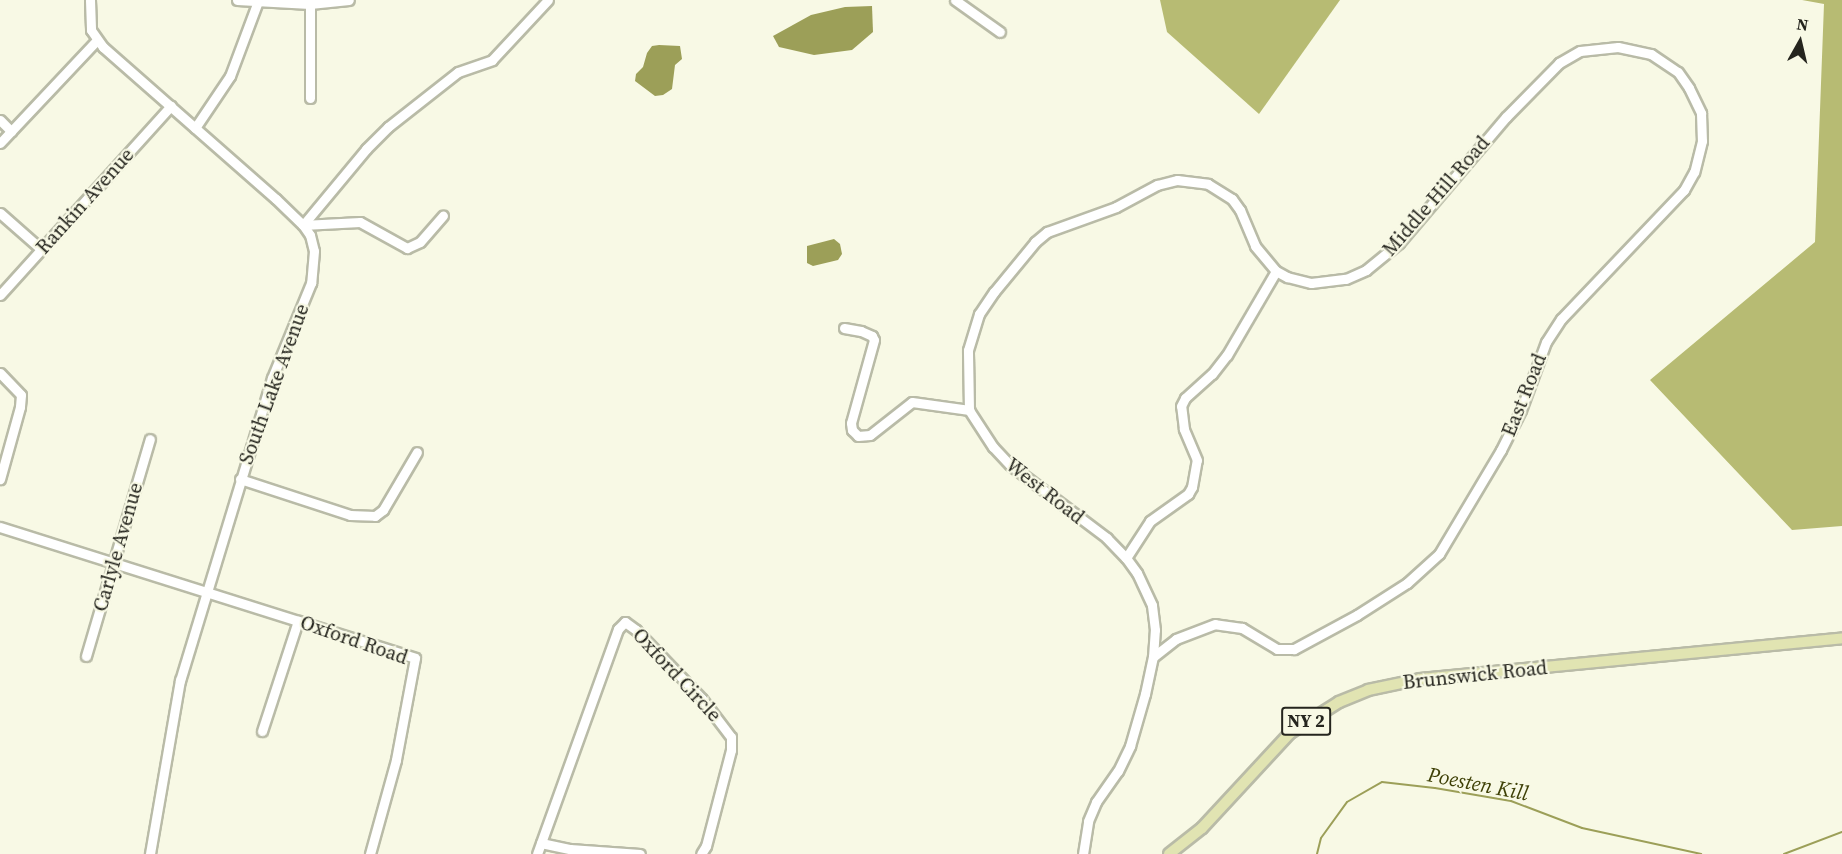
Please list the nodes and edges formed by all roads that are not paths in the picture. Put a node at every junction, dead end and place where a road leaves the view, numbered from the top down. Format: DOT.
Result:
graph roads {
  1 [pos="90,0"];
  2 [pos="237,0"];
  3 [pos="349,0"];
  4 [pos="548,0"];
  5 [pos="955,0"];
  6 [pos="258,1"];
  7 [pos="310,4"];
  8 [pos="1000,32"];
  9 [pos="97,40"];
  10 [pos="1565,60"];
  11 [pos="310,98"];
  12 [pos="171,106"];
  13 [pos="0,120"];
  14 [pos="195,128"];
  15 [pos="11,131"];
  16 [pos="0,143"];
  17 [pos="0,213"];
  18 [pos="443,216"];
  19 [pos="303,225"];
  20 [pos="41,249"];
  21 [pos="1276,271"];
  22 [pos="0,294"];
  23 [pos="844,328"];
  24 [pos="0,373"];
  25 [pos="969,410"];
  26 [pos="150,439"];
  27 [pos="417,452"];
  28 [pos="0,479"];
  29 [pos="240,479"];
  30 [pos="0,527"];
  31 [pos="1126,558"];
  32 [pos="112,562"];
  33 [pos="205,592"];
  34 [pos="298,621"];
  35 [pos="1842,638"];
  36 [pos="86,656"];
  37 [pos="1153,657"];
  38 [pos="262,730"];
  39 [pos="541,843"];
  40 [pos="584,852"];
  41 [pos="150,854"];
  42 [pos="370,854"];
  43 [pos="537,854"];
  44 [pos="640,854"];
  45 [pos="701,854"];
  46 [pos="1083,854"];
  47 [pos="1169,854"];
  1 -- 9 [label="street"];
  2 -- 6 [label="street"];
  3 -- 7 [label="street"];
  4 -- 19 [label="street"];
  5 -- 8 [label="street"];
  6 -- 7 [label="street"];
  6 -- 14 [label="street"];
  7 -- 11 [label="street"];
  9 -- 12 [label="street, South Lake Avenue"];
  9 -- 15 [label="street"];
  10 -- 21 [label="street, Middle Hill Road"];
  10 -- 37 [label="street, East Road"];
  12 -- 14 [label="street, South Lake Avenue"];
  12 -- 20 [label="street, Rankin Avenue"];
  13 -- 15 [label="street"];
  14 -- 19 [label="street, South Lake Avenue"];
  15 -- 16 [label="street"];
  17 -- 20 [label="street"];
  18 -- 19 [label="street"];
  19 -- 29 [label="street, South Lake Avenue"];
  20 -- 22 [label="street, Rankin Avenue"];
  21 -- 25 [label="street, West Road"];
  21 -- 31 [label="street"];
  23 -- 25 [label="street"];
  24 -- 28 [label="street"];
  25 -- 31 [label="street, West Road"];
  26 -- 32 [label="street, Carlyle Avenue"];
  27 -- 29 [label="street"];
  29 -- 33 [label="street, South Lake Avenue"];
  30 -- 32 [label="street, Oxford Road"];
  31 -- 37 [label="street, West Road"];
  32 -- 33 [label="street, Oxford Road"];
  32 -- 36 [label="street, Carlyle Avenue"];
  33 -- 34 [label="street, Oxford Road"];
  33 -- 41 [label="street, South Lake Avenue"];
  34 -- 38 [label="street"];
  34 -- 42 [label="street, Oxford Road"];
  35 -- 47 [label="main road, Brunswick Road / NY 2"];
  37 -- 46 [label="street, West Road"];
  39 -- 40 [label="street"];
  39 -- 43 [label="street, Oxford Circle"];
  39 -- 45 [label="street, Oxford Circle"];
  40 -- 44 [label="street"];
}
